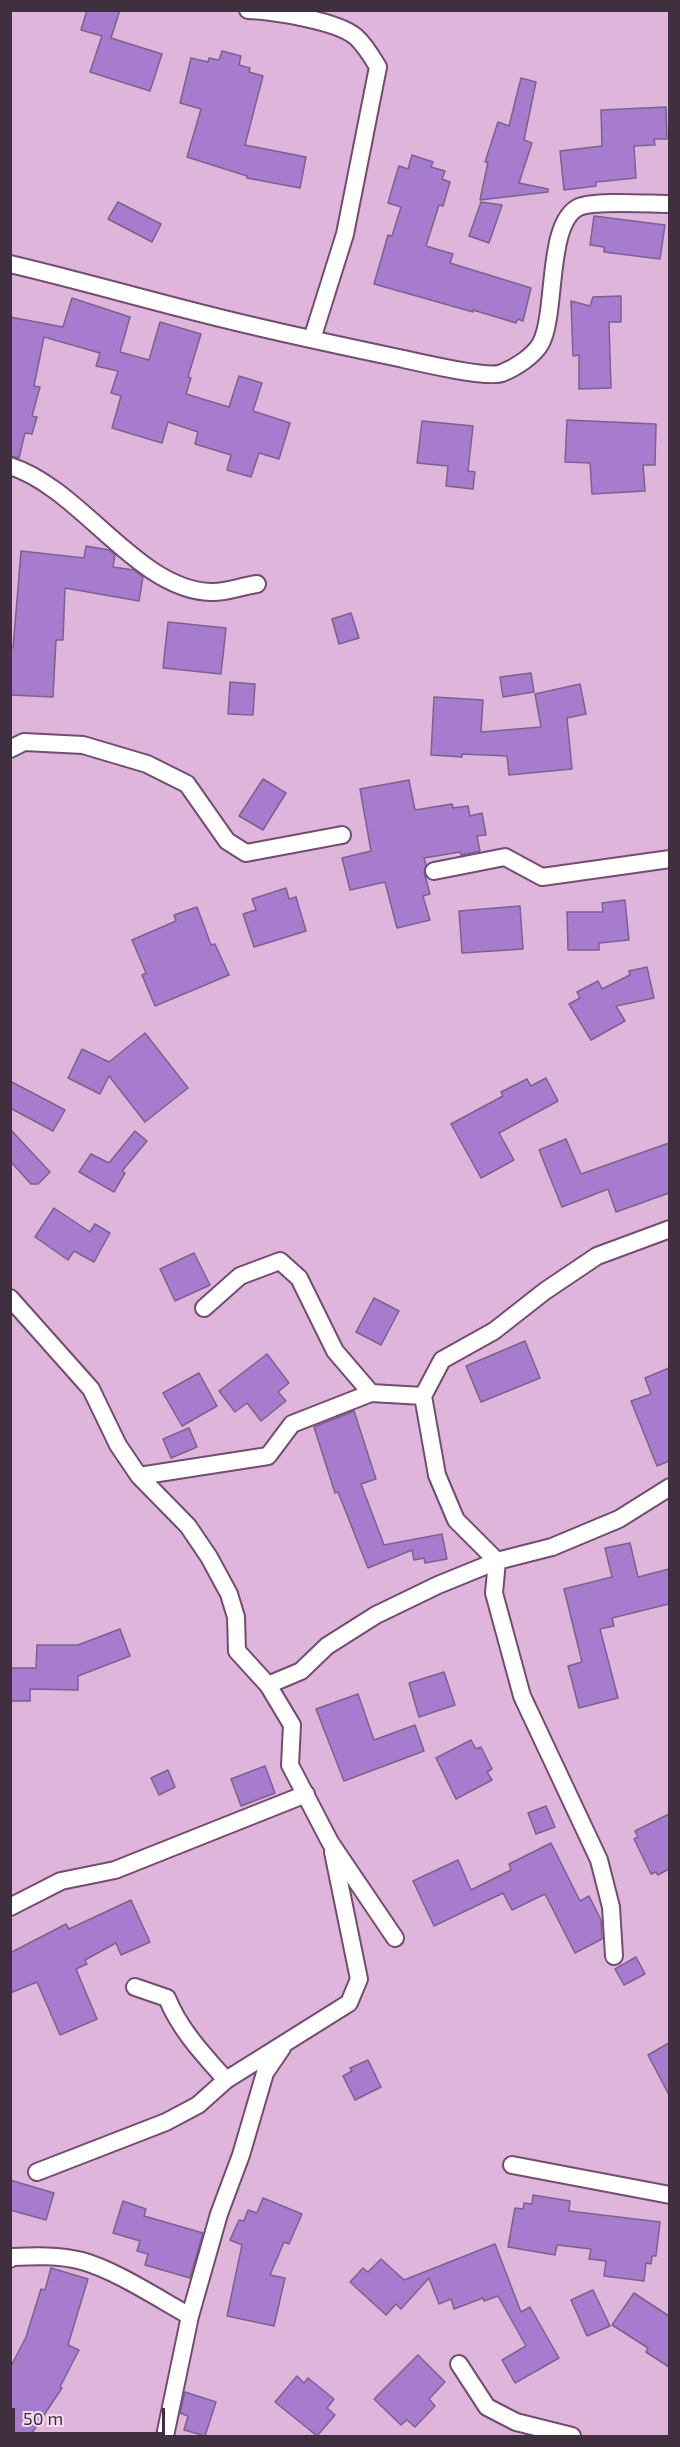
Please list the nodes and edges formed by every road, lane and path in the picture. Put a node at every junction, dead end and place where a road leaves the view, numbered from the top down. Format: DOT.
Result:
graph roads {
  1 [pos="248,10"];
  2 [pos="669,204"];
  3 [pos="10,264"];
  4 [pos="312,339"];
  5 [pos="10,466"];
  6 [pos="256,584"];
  7 [pos="10,749"];
  8 [pos="342,835"];
  9 [pos="669,860"];
  10 [pos="434,871"];
  11 [pos="669,1229"];
  12 [pos="10,1298"];
  13 [pos="204,1308"];
  14 [pos="371,1393"];
  15 [pos="423,1396"];
  16 [pos="139,1476"];
  17 [pos="669,1487"];
  18 [pos="497,1561"];
  19 [pos="268,1685"];
  20 [pos="306,1794"];
  21 [pos="330,1842"];
  22 [pos="10,1907"];
  23 [pos="395,1938"];
  24 [pos="614,1956"];
  25 [pos="135,1987"];
  26 [pos="285,2043"];
  27 [pos="226,2080"];
  28 [pos="512,2165"];
  29 [pos="37,2172"];
  30 [pos="669,2195"];
  31 [pos="10,2259"];
  32 [pos="190,2316"];
  33 [pos="459,2364"];
  34 [pos="165,2436"];
  35 [pos="572,2436"];
  1 -- 4 [label="street"];
  2 -- 4 [label="street"];
  3 -- 4 [label="street"];
  5 -- 6 [label="street"];
  7 -- 8 [label="street"];
  9 -- 10 [label="street"];
  11 -- 15 [label="street"];
  12 -- 16 [label="street"];
  13 -- 14 [label="street"];
  14 -- 15 [label="street"];
  14 -- 16 [label="street"];
  15 -- 18 [label="street"];
  16 -- 19 [label="street"];
  17 -- 18 [label="street"];
  18 -- 19 [label="street"];
  18 -- 24 [label="street"];
  19 -- 20 [label="street"];
  20 -- 21 [label="street"];
  20 -- 22 [label="street"];
  21 -- 23 [label="street"];
  21 -- 26 [label="street"];
  25 -- 27 [label="street"];
  26 -- 27 [label="street"];
  26 -- 32 [label="street"];
  27 -- 29 [label="street"];
  28 -- 30 [label="street"];
  31 -- 32 [label="street"];
  32 -- 34 [label="street"];
  33 -- 35 [label="street"];
}
